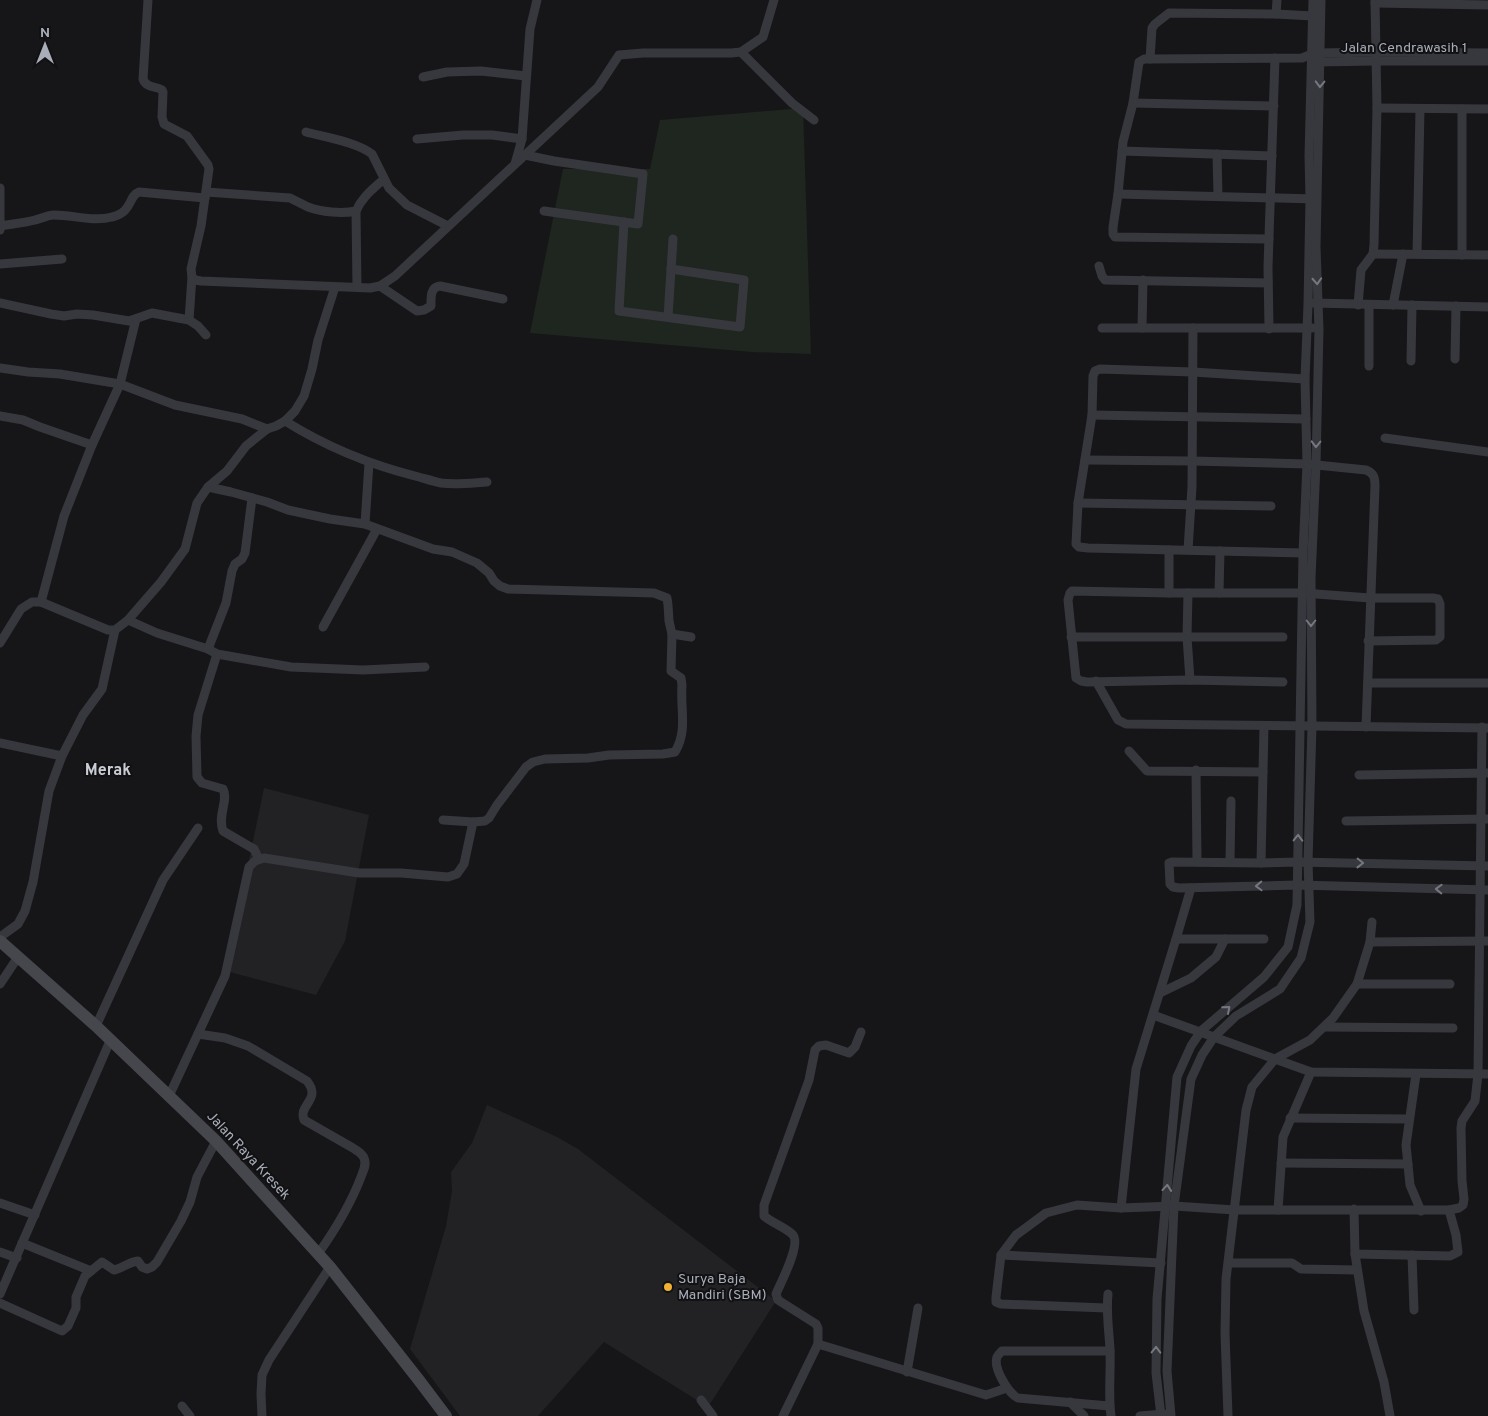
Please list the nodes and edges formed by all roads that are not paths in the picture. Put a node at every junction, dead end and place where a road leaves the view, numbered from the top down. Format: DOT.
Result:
graph roads {
  1 [pos="148,0"];
  2 [pos="536,0"];
  3 [pos="774,0"];
  4 [pos="1277,0"];
  5 [pos="1313,0"];
  6 [pos="1321,0"];
  7 [pos="1375,1"];
  8 [pos="1488,5"];
  9 [pos="1276,14"];
  10 [pos="1313,16"];
  11 [pos="740,52"];
  12 [pos="1488,53"];
  13 [pos="1376,56"];
  14 [pos="1275,58"];
  15 [pos="1316,58"];
  16 [pos="1150,59"];
  17 [pos="1488,62"];
  18 [pos="526,76"];
  19 [pos="423,77"];
  20 [pos="1132,103"];
  21 [pos="1274,106"];
  22 [pos="1376,108"];
  23 [pos="1420,109"];
  24 [pos="1462,109"];
  25 [pos="1488,109"];
  26 [pos="814,120"];
  27 [pos="306,132"];
  28 [pos="417,139"];
  29 [pos="522,139"];
  30 [pos="1122,151"];
  31 [pos="1217,154"];
  32 [pos="526,155"];
  33 [pos="1272,156"];
  34 [pos="515,164"];
  35 [pos="384,179"];
  36 [pos="0,188"];
  37 [pos="1118,194"];
  38 [pos="205,195"];
  39 [pos="1218,196"];
  40 [pos="1270,198"];
  41 [pos="1313,199"];
  42 [pos="356,211"];
  43 [pos="544,211"];
  44 [pos="624,222"];
  45 [pos="0,226"];
  46 [pos="448,226"];
  47 [pos="0,232"];
  48 [pos="673,238"];
  49 [pos="1269,240"];
  50 [pos="1373,254"];
  51 [pos="1403,254"];
  52 [pos="1417,254"];
  53 [pos="1462,255"];
  54 [pos="1488,255"];
  55 [pos="62,259"];
  56 [pos="0,264"];
  57 [pos="1099,266"];
  58 [pos="671,269"];
  59 [pos="192,277"];
  60 [pos="1143,280"];
  61 [pos="1268,283"];
  62 [pos="380,286"];
  63 [pos="335,287"];
  64 [pos="357,287"];
  65 [pos="503,299"];
  66 [pos="1318,303"];
  67 [pos="0,304"];
  68 [pos="1308,304"];
  69 [pos="1358,305"];
  70 [pos="1369,305"];
  71 [pos="1393,305"];
  72 [pos="1412,305"];
  73 [pos="1456,306"];
  74 [pos="1488,307"];
  75 [pos="668,317"];
  76 [pos="136,319"];
  77 [pos="190,320"];
  78 [pos="1102,328"];
  79 [pos="1142,328"];
  80 [pos="1193,328"];
  81 [pos="1307,328"];
  82 [pos="1269,329"];
  83 [pos="1319,329"];
  84 [pos="206,335"];
  85 [pos="1455,359"];
  86 [pos="1411,361"];
  87 [pos="1369,366"];
  88 [pos="0,368"];
  89 [pos="1193,372"];
  90 [pos="1305,378"];
  91 [pos="120,384"];
  92 [pos="1092,415"];
  93 [pos="0,416"];
  94 [pos="1192,416"];
  95 [pos="1306,419"];
  96 [pos="285,421"];
  97 [pos="267,429"];
  98 [pos="1385,438"];
  99 [pos="92,445"];
  100 [pos="1488,452"];
  101 [pos="1085,460"];
  102 [pos="1192,460"];
  103 [pos="369,463"];
  104 [pos="1312,464"];
  105 [pos="487,482"];
  106 [pos="208,486"];
  107 [pos="252,498"];
  108 [pos="1078,503"];
  109 [pos="1190,506"];
  110 [pos="1270,506"];
  111 [pos="365,524"];
  112 [pos="377,529"];
  113 [pos="1169,550"];
  114 [pos="1188,550"];
  115 [pos="1220,551"];
  116 [pos="1303,553"];
  117 [pos="1169,593"];
  118 [pos="1188,593"];
  119 [pos="1219,593"];
  120 [pos="1307,593"];
  121 [pos="1370,598"];
  122 [pos="42,602"];
  123 [pos="128,620"];
  124 [pos="323,627"];
  125 [pos="114,630"];
  126 [pos="672,634"];
  127 [pos="691,637"];
  128 [pos="1071,637"];
  129 [pos="1188,637"];
  130 [pos="1282,637"];
  131 [pos="1368,641"];
  132 [pos="0,643"];
  133 [pos="208,649"];
  134 [pos="218,654"];
  135 [pos="425,667"];
  136 [pos="1190,680"];
  137 [pos="1096,681"];
  138 [pos="1282,682"];
  139 [pos="1368,683"];
  140 [pos="1488,683"];
  141 [pos="1264,726"];
  142 [pos="1300,726"];
  143 [pos="1312,726"];
  144 [pos="1366,727"];
  145 [pos="1485,728"];
  146 [pos="0,743"];
  147 [pos="1129,751"];
  148 [pos="62,756"];
  149 [pos="1196,770"];
  150 [pos="1263,772"];
  151 [pos="1485,773"];
  152 [pos="1359,775"];
  153 [pos="1232,801"];
  154 [pos="443,820"];
  155 [pos="1484,820"];
  156 [pos="1346,821"];
  157 [pos="473,822"];
  158 [pos="198,828"];
  159 [pos="259,858"];
  160 [pos="1196,862"];
  161 [pos="1230,862"];
  162 [pos="1297,862"];
  163 [pos="1308,862"];
  164 [pos="1260,863"];
  165 [pos="1484,865"];
  166 [pos="1297,885"];
  167 [pos="1308,885"];
  168 [pos="1191,888"];
  169 [pos="1484,890"];
  170 [pos="1372,922"];
  171 [pos="0,937"];
  172 [pos="1176,939"];
  173 [pos="1225,939"];
  174 [pos="1264,939"];
  175 [pos="0,941"];
  176 [pos="1484,941"];
  177 [pos="1370,942"];
  178 [pos="18,957"];
  179 [pos="0,984"];
  180 [pos="1356,984"];
  181 [pos="1450,984"];
  182 [pos="1160,993"];
  183 [pos="1153,1014"];
  184 [pos="96,1026"];
  185 [pos="1324,1027"];
  186 [pos="1453,1028"];
  187 [pos="1201,1031"];
  188 [pos="861,1032"];
  189 [pos="198,1034"];
  190 [pos="1214,1037"];
  191 [pos="110,1041"];
  192 [pos="1275,1059"];
  193 [pos="1311,1072"];
  194 [pos="1416,1074"];
  195 [pos="1478,1074"];
  196 [pos="1488,1074"];
  197 [pos="169,1096"];
  198 [pos="1290,1118"];
  199 [pos="1409,1120"];
  200 [pos="216,1141"];
  201 [pos="1281,1163"];
  202 [pos="1408,1164"];
  203 [pos="0,1203"];
  204 [pos="1170,1207"];
  205 [pos="1121,1208"];
  206 [pos="1354,1209"];
  207 [pos="1235,1210"];
  208 [pos="1278,1210"];
  209 [pos="1449,1210"];
  210 [pos="1421,1211"];
  211 [pos="35,1215"];
  212 [pos="22,1244"];
  213 [pos="0,1252"];
  214 [pos="318,1254"];
  215 [pos="1355,1254"];
  216 [pos="1001,1255"];
  217 [pos="1412,1255"];
  218 [pos="17,1258"];
  219 [pos="1161,1262"];
  220 [pos="1228,1264"];
  221 [pos="330,1267"];
  222 [pos="1357,1270"];
  223 [pos="91,1271"];
  224 [pos="0,1294"];
  225 [pos="1108,1294"];
  226 [pos="0,1303"];
  227 [pos="918,1308"];
  228 [pos="1106,1308"];
  229 [pos="1414,1310"];
  230 [pos="818,1344"];
  231 [pos="1110,1351"];
  232 [pos="1156,1370"];
  233 [pos="1167,1371"];
  234 [pos="907,1372"];
  235 [pos="1006,1388"];
  236 [pos="701,1400"];
  237 [pos="1070,1402"];
  238 [pos="182,1406"];
  239 [pos="1109,1406"];
  240 [pos="1161,1415"];
  241 [pos="1171,1415"];
  242 [pos="190,1416"];
  243 [pos="262,1416"];
  244 [pos="446,1416"];
  245 [pos="713,1416"];
  246 [pos="783,1416"];
  247 [pos="1084,1416"];
  248 [pos="1111,1416"];
  249 [pos="1140,1416"];
  250 [pos="1228,1416"];
  251 [pos="1390,1416"];
  1 -- 38 [label="street"];
  2 -- 18 [label="street"];
  3 -- 11 [label="street"];
  4 -- 9 [label="street"];
  5 -- 10 [label="street"];
  6 -- 15 [label="street"];
  7 -- 8 [label="street"];
  7 -- 13 [label="street"];
  9 -- 10 [label="street"];
  9 -- 16 [label="street"];
  10 -- 15 [label="street"];
  11 -- 26 [label="street"];
  11 -- 32 [label="street"];
  12 -- 13 [label="street, Jalan Cendrawasih 1"];
  13 -- 15 [label="street, Jalan Cendrawasih 1"];
  13 -- 17 [label="street, Jalan Cendrawasih 1"];
  13 -- 22 [label="street"];
  14 -- 15 [label="street"];
  14 -- 16 [label="street"];
  14 -- 21 [label="street"];
  15 -- 41 [label="street"];
  16 -- 20 [label="street"];
  18 -- 19 [label="street"];
  18 -- 29 [label="street"];
  20 -- 21 [label="street"];
  20 -- 30 [label="street"];
  21 -- 33 [label="street"];
  22 -- 23 [label="street"];
  22 -- 50 [label="street"];
  23 -- 24 [label="street"];
  23 -- 52 [label="street"];
  24 -- 25 [label="street"];
  24 -- 53 [label="street"];
  27 -- 35 [label="street"];
  28 -- 29 [label="street"];
  29 -- 34 [label="street"];
  30 -- 31 [label="street"];
  30 -- 37 [label="street"];
  31 -- 33 [label="street"];
  31 -- 39 [label="street"];
  32 -- 34 [label="street"];
  32 -- 44 [label="street"];
  33 -- 40 [label="street"];
  34 -- 46 [label="street"];
  35 -- 42 [label="street"];
  35 -- 46 [label="street"];
  36 -- 45 [label="street"];
  37 -- 39 [label="street"];
  37 -- 49 [label="street"];
  38 -- 42 [label="street"];
  38 -- 45 [label="street"];
  38 -- 59 [label="street"];
  39 -- 40 [label="street"];
  40 -- 41 [label="street"];
  40 -- 49 [label="street"];
  41 -- 66 [label="street, one-way"];
  41 -- 68 [label="street"];
  42 -- 64 [label="street"];
  43 -- 44 [label="street"];
  44 -- 75 [label="street"];
  45 -- 47 [label="street"];
  46 -- 62 [label="street"];
  48 -- 58 [label="street"];
  49 -- 61 [label="street"];
  50 -- 51 [label="street"];
  50 -- 69 [label="street"];
  51 -- 52 [label="street"];
  51 -- 71 [label="street"];
  52 -- 53 [label="street"];
  53 -- 54 [label="street"];
  55 -- 56 [label="street"];
  57 -- 60 [label="street"];
  58 -- 75 [label="street"];
  58 -- 75 [label="street"];
  59 -- 63 [label="street"];
  59 -- 77 [label="street"];
  60 -- 61 [label="street"];
  60 -- 79 [label="street"];
  61 -- 82 [label="street"];
  62 -- 64 [label="street"];
  62 -- 65 [label="street"];
  63 -- 64 [label="street"];
  63 -- 96 [label="street"];
  66 -- 68 [label="street"];
  66 -- 69 [label="street"];
  66 -- 83 [label="street"];
  67 -- 76 [label="street"];
  68 -- 81 [label="street"];
  69 -- 70 [label="street"];
  70 -- 71 [label="street"];
  70 -- 87 [label="street"];
  71 -- 72 [label="street"];
  72 -- 73 [label="street"];
  72 -- 86 [label="street"];
  73 -- 74 [label="street"];
  73 -- 85 [label="street"];
  76 -- 77 [label="street"];
  76 -- 91 [label="street"];
  77 -- 84 [label="street"];
  78 -- 79 [label="street"];
  79 -- 80 [label="street"];
  80 -- 82 [label="street"];
  80 -- 89 [label="street"];
  81 -- 82 [label="street"];
  81 -- 83 [label="street"];
  81 -- 90 [label="street"];
  83 -- 104 [label="street, one-way"];
  88 -- 91 [label="street"];
  89 -- 90 [label="street"];
  89 -- 92 [label="street"];
  89 -- 94 [label="street"];
  90 -- 95 [label="street"];
  91 -- 97 [label="street"];
  91 -- 99 [label="street"];
  92 -- 94 [label="street"];
  92 -- 101 [label="street"];
  93 -- 99 [label="street"];
  94 -- 95 [label="street"];
  94 -- 102 [label="street"];
  95 -- 104 [label="street"];
  96 -- 97 [label="street"];
  96 -- 103 [label="street"];
  97 -- 106 [label="street"];
  98 -- 100 [label="street"];
  99 -- 122 [label="street"];
  101 -- 102 [label="street"];
  101 -- 108 [label="street"];
  102 -- 104 [label="street"];
  102 -- 109 [label="street"];
  103 -- 105 [label="street"];
  103 -- 111 [label="street"];
  104 -- 116 [label="street"];
  104 -- 120 [label="street"];
  104 -- 121 [label="street"];
  106 -- 107 [label="street"];
  106 -- 123 [label="street"];
  107 -- 111 [label="street"];
  107 -- 133 [label="street"];
  108 -- 109 [label="street"];
  108 -- 113 [label="street"];
  109 -- 110 [label="street"];
  109 -- 114 [label="street"];
  111 -- 112 [label="street"];
  112 -- 124 [label="street"];
  112 -- 126 [label="street"];
  113 -- 114 [label="street"];
  113 -- 117 [label="street"];
  114 -- 115 [label="street"];
  115 -- 116 [label="street"];
  115 -- 119 [label="street"];
  116 -- 120 [label="street"];
  117 -- 118 [label="street"];
  117 -- 128 [label="street"];
  118 -- 119 [label="street"];
  118 -- 129 [label="street"];
  119 -- 120 [label="street"];
  120 -- 121 [label="street"];
  120 -- 142 [label="street"];
  120 -- 143 [label="street, one-way"];
  121 -- 131 [label="street"];
  121 -- 131 [label="street"];
  122 -- 125 [label="street"];
  122 -- 132 [label="street"];
  123 -- 125 [label="street"];
  123 -- 133 [label="street"];
  125 -- 148 [label="street"];
  126 -- 127 [label="street"];
  126 -- 157 [label="street"];
  128 -- 129 [label="street"];
  128 -- 137 [label="street"];
  129 -- 130 [label="street"];
  129 -- 136 [label="street"];
  131 -- 139 [label="street"];
  133 -- 134 [label="street"];
  134 -- 135 [label="street"];
  134 -- 159 [label="street"];
  136 -- 137 [label="street"];
  136 -- 138 [label="street"];
  137 -- 141 [label="street"];
  139 -- 140 [label="street"];
  139 -- 144 [label="street"];
  141 -- 142 [label="street"];
  141 -- 150 [label="street"];
  142 -- 143 [label="street"];
  162 -- 142 [label="street, one-way"];
  143 -- 144 [label="street"];
  143 -- 163 [label="street"];
  144 -- 145 [label="street"];
  145 -- 151 [label="street"];
  146 -- 148 [label="street"];
  147 -- 149 [label="street"];
  148 -- 171 [label="street"];
  149 -- 150 [label="street"];
  149 -- 160 [label="street"];
  150 -- 164 [label="street"];
  151 -- 152 [label="street"];
  151 -- 155 [label="street"];
  153 -- 161 [label="street"];
  154 -- 157 [label="street"];
  155 -- 156 [label="street"];
  155 -- 165 [label="street"];
  157 -- 159 [label="street"];
  158 -- 184 [label="street"];
  159 -- 189 [label="street"];
  160 -- 161 [label="street"];
  160 -- 168 [label="street"];
  161 -- 164 [label="street"];
  162 -- 163 [label="street"];
  162 -- 164 [label="street"];
  162 -- 166 [label="street"];
  163 -- 165 [label="street, one-way"];
  163 -- 167 [label="street"];
  165 -- 169 [label="street"];
  166 -- 167 [label="street"];
  166 -- 168 [label="street, one-way"];
  187 -- 166 [label="street, one-way"];
  169 -- 167 [label="street, one-way"];
  167 -- 190 [label="street"];
  168 -- 172 [label="street"];
  169 -- 176 [label="street"];
  170 -- 177 [label="street"];
  172 -- 173 [label="street"];
  172 -- 182 [label="street"];
  173 -- 174 [label="street"];
  173 -- 182 [label="street"];
  175 -- 178 [label="main road, Jalan Raya Kresek"];
  176 -- 177 [label="street"];
  176 -- 195 [label="street"];
  177 -- 180 [label="street"];
  178 -- 179 [label="street"];
  178 -- 184 [label="main road, Jalan Raya Kresek"];
  180 -- 181 [label="street"];
  180 -- 185 [label="street"];
  182 -- 183 [label="street"];
  183 -- 187 [label="street"];
  183 -- 205 [label="street"];
  184 -- 191 [label="main road, Jalan Raya Kresek"];
  185 -- 186 [label="street"];
  185 -- 192 [label="street"];
  187 -- 190 [label="street"];
  204 -- 187 [label="street, one-way"];
  188 -- 230 [label="street"];
  189 -- 197 [label="street"];
  189 -- 214 [label="street"];
  190 -- 192 [label="street"];
  190 -- 204 [label="street"];
  191 -- 197 [label="main road, Jalan Raya Kresek"];
  191 -- 211 [label="street"];
  192 -- 193 [label="street"];
  192 -- 207 [label="street"];
  193 -- 194 [label="street"];
  193 -- 198 [label="street"];
  194 -- 195 [label="street"];
  194 -- 199 [label="street"];
  195 -- 196 [label="street"];
  195 -- 209 [label="street"];
  197 -- 200 [label="main road, Jalan Raya Kresek"];
  198 -- 199 [label="street"];
  198 -- 201 [label="street"];
  199 -- 202 [label="street"];
  200 -- 214 [label="main road, Jalan Raya Kresek"];
  200 -- 223 [label="street"];
  201 -- 202 [label="street"];
  201 -- 208 [label="street"];
  202 -- 210 [label="street"];
  203 -- 211 [label="street"];
  204 -- 205 [label="street"];
  204 -- 207 [label="street"];
  204 -- 219 [label="street"];
  204 -- 233 [label="street"];
  205 -- 216 [label="street"];
  206 -- 208 [label="street"];
  206 -- 210 [label="street"];
  206 -- 215 [label="street"];
  207 -- 208 [label="street"];
  207 -- 220 [label="street"];
  209 -- 210 [label="street"];
  209 -- 217 [label="street"];
  211 -- 212 [label="street"];
  212 -- 218 [label="street"];
  212 -- 223 [label="street"];
  213 -- 218 [label="street"];
  214 -- 221 [label="main road, Jalan Raya Kresek"];
  215 -- 217 [label="street"];
  215 -- 222 [label="street"];
  216 -- 219 [label="street"];
  216 -- 228 [label="street"];
  217 -- 229 [label="street"];
  218 -- 224 [label="street"];
  232 -- 219 [label="street, one-way"];
  220 -- 222 [label="street"];
  220 -- 250 [label="street"];
  221 -- 243 [label="street"];
  221 -- 244 [label="main road, Jalan Raya Kresek"];
  222 -- 251 [label="street"];
  223 -- 226 [label="street"];
  225 -- 228 [label="street"];
  227 -- 234 [label="street"];
  228 -- 231 [label="street"];
  230 -- 234 [label="street"];
  230 -- 246 [label="street"];
  231 -- 235 [label="street"];
  231 -- 239 [label="street"];
  232 -- 233 [label="street"];
  232 -- 240 [label="street"];
  233 -- 241 [label="street"];
  234 -- 235 [label="street"];
  235 -- 237 [label="street"];
  236 -- 245 [label="street"];
  237 -- 239 [label="street"];
  237 -- 247 [label="street"];
  238 -- 242 [label="street"];
  239 -- 248 [label="street"];
  240 -- 241 [label="street"];
  240 -- 249 [label="street"];
}
